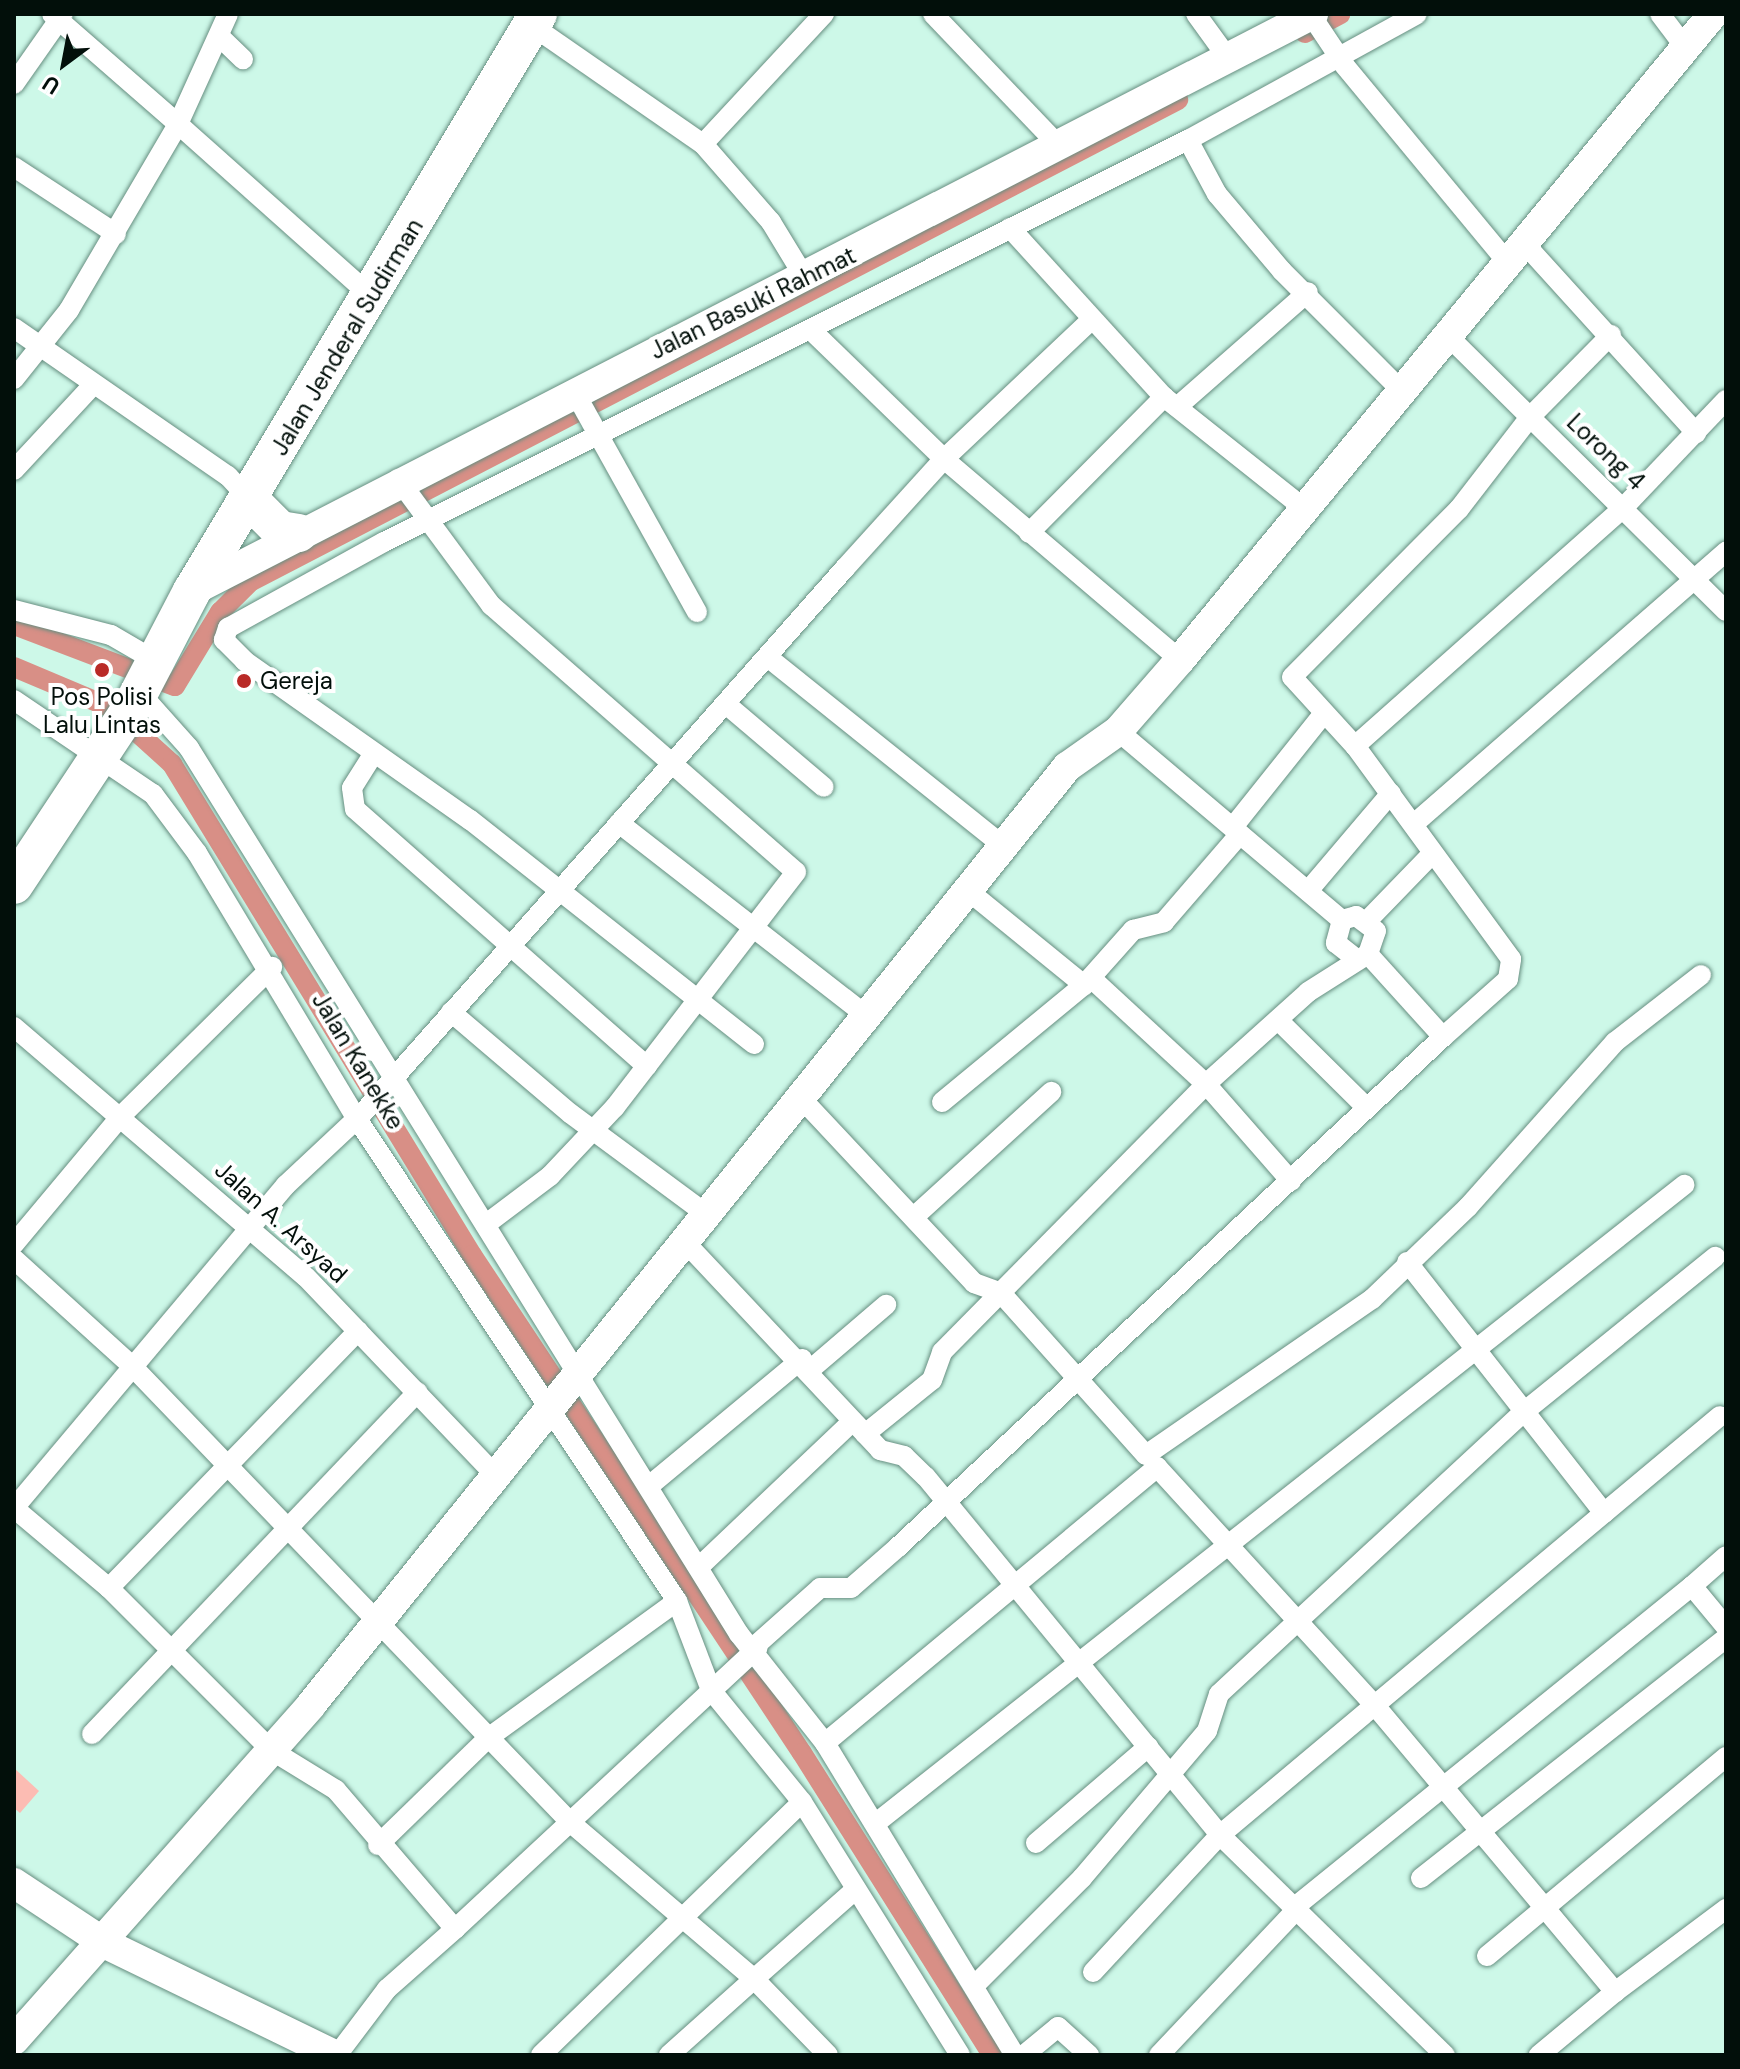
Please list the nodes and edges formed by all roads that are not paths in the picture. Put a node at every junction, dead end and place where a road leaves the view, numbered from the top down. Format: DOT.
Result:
graph roads {
  1 [pos="228,14"];
  2 [pos="824,14"];
  3 [pos="933,14"];
  4 [pos="1196,14"];
  5 [pos="1417,14"];
  6 [pos="1660,14"];
  7 [pos="1713,14"];
  8 [pos="58,16"];
  9 [pos="1315,19"];
  10 [pos="534,20"];
  11 [pos="220,37"];
  12 [pos="1685,47"];
  13 [pos="1337,56"];
  14 [pos="243,59"];
  15 [pos="1230,61"];
  16 [pos="14,84"];
  17 [pos="178,124"];
  18 [pos="1188,140"];
  19 [pos="703,144"];
  20 [pos="1059,146"];
  21 [pos="14,167"];
  22 [pos="1010,228"];
  23 [pos="116,234"];
  24 [pos="1515,252"];
  25 [pos="805,278"];
  26 [pos="1308,292"];
  27 [pos="371,296"];
  28 [pos="1090,321"];
  29 [pos="14,328"];
  30 [pos="811,330"];
  31 [pos="1446,334"];
  32 [pos="1611,335"];
  33 [pos="45,347"];
  34 [pos="14,379"];
  35 [pos="93,385"];
  36 [pos="1403,392"];
  37 [pos="578,400"];
  38 [pos="1726,400"];
  39 [pos="1171,402"];
  40 [pos="1531,416"];
  41 [pos="1696,433"];
  42 [pos="595,439"];
  43 [pos="944,459"];
  44 [pos="14,470"];
  45 [pos="402,486"];
  46 [pos="250,500"];
  47 [pos="1624,507"];
  48 [pos="1306,510"];
  49 [pos="425,523"];
  50 [pos="299,533"];
  51 [pos="1029,533"];
  52 [pos="1726,552"];
  53 [pos="1697,581"];
  54 [pos="192,591"];
  55 [pos="14,610"];
  56 [pos="1726,611"];
  57 [pos="697,612"];
  58 [pos="770,659"];
  59 [pos="1180,660"];
  60 [pos="142,685"];
  61 [pos="14,700"];
  62 [pos="726,704"];
  63 [pos="1324,713"];
  64 [pos="1118,731"];
  65 [pos="1355,746"];
  66 [pos="104,753"];
  67 [pos="374,753"];
  68 [pos="671,764"];
  69 [pos="824,787"];
  70 [pos="1391,793"];
  71 [pos="619,823"];
  72 [pos="1415,823"];
  73 [pos="1237,830"];
  74 [pos="1006,848"];
  75 [pos="1429,857"];
  76 [pos="14,885"];
  77 [pos="1308,891"];
  78 [pos="971,893"];
  79 [pos="561,894"];
  80 [pos="1342,920"];
  81 [pos="1368,920"];
  82 [pos="753,931"];
  83 [pos="509,949"];
  84 [pos="1361,956"];
  85 [pos="272,967"];
  86 [pos="1701,975"];
  87 [pos="1088,982"];
  88 [pos="698,1002"];
  89 [pos="451,1012"];
  90 [pos="866,1015"];
  91 [pos="1278,1020"];
  92 [pos="14,1027"];
  93 [pos="1443,1037"];
  94 [pos="754,1044"];
  95 [pos="647,1066"];
  96 [pos="391,1078"];
  97 [pos="1206,1084"];
  98 [pos="1051,1092"];
  99 [pos="800,1097"];
  100 [pos="942,1102"];
  101 [pos="1367,1108"];
  102 [pos="122,1115"];
  103 [pos="360,1116"];
  104 [pos="597,1127"];
  105 [pos="1291,1181"];
  106 [pos="1684,1185"];
  107 [pos="706,1214"];
  108 [pos="916,1215"];
  109 [pos="485,1225"];
  110 [pos="250,1228"];
  111 [pos="684,1241"];
  112 [pos="14,1244"];
  113 [pos="1715,1257"];
  114 [pos="14,1259"];
  115 [pos="1407,1262"];
  116 [pos="1001,1293"];
  117 [pos="886,1305"];
  118 [pos="358,1331"];
  119 [pos="1480,1353"];
  120 [pos="806,1364"];
  121 [pos="131,1365"];
  122 [pos="1079,1376"];
  123 [pos="418,1392"];
  124 [pos="563,1392"];
  125 [pos="1525,1411"];
  126 [pos="1720,1416"];
  127 [pos="859,1427"];
  128 [pos="1152,1461"];
  129 [pos="223,1463"];
  130 [pos="495,1475"];
  131 [pos="649,1486"];
  132 [pos="948,1502"];
  133 [pos="14,1508"];
  134 [pos="1604,1513"];
  135 [pos="284,1527"];
  136 [pos="1223,1543"];
  137 [pos="1726,1556"];
  138 [pos="699,1567"];
  139 [pos="1018,1585"];
  140 [pos="1692,1586"];
  141 [pos="109,1588"];
  142 [pos="677,1601"];
  143 [pos="1295,1620"];
  144 [pos="375,1623"];
  145 [pos="1726,1627"];
  146 [pos="1726,1638"];
  147 [pos="754,1649"];
  148 [pos="172,1653"];
  149 [pos="1081,1665"];
  150 [pos="714,1686"];
  151 [pos="1377,1708"];
  152 [pos="92,1734"];
  153 [pos="488,1738"];
  154 [pos="825,1743"];
  155 [pos="1148,1747"];
  156 [pos="271,1750"];
  157 [pos="1726,1757"];
  158 [pos="1168,1771"];
  159 [pos="1441,1783"];
  160 [pos="802,1802"];
  161 [pos="571,1823"];
  162 [pos="876,1823"];
  163 [pos="1478,1830"];
  164 [pos="1220,1835"];
  165 [pos="1036,1843"];
  166 [pos="378,1845"];
  167 [pos="1421,1878"];
  168 [pos="14,1883"];
  169 [pos="856,1889"];
  170 [pos="1296,1907"];
  171 [pos="1544,1908"];
  172 [pos="1726,1909"];
  173 [pos="683,1914"];
  174 [pos="455,1929"];
  175 [pos="106,1944"];
  176 [pos="1487,1956"];
  177 [pos="1093,1972"];
  178 [pos="754,1979"];
  179 [pos="974,1986"];
  180 [pos="1615,1992"];
  181 [pos="14,2040"];
  182 [pos="954,2052"];
  183 [pos="326,2053"];
  184 [pos="541,2055"];
  185 [pos="669,2055"];
  186 [pos="828,2055"];
  187 [pos="1015,2055"];
  188 [pos="1024,2055"];
  189 [pos="1089,2055"];
  190 [pos="1159,2055"];
  191 [pos="1445,2055"];
  192 [pos="1539,2055"];
  1 -- 11 [label="street"];
  2 -- 19 [label="street"];
  3 -- 20 [label="street"];
  4 -- 15 [label="street"];
  5 -- 13 [label="street"];
  6 -- 12 [label="street"];
  7 -- 12 [label="street"];
  8 -- 16 [label="street"];
  8 -- 17 [label="street"];
  9 -- 13 [label="street"];
  9 -- 15 [label="street, Jalan Basuki Rahmat"];
  10 -- 19 [label="street"];
  10 -- 27 [label="highway, Jalan Jenderal Sudirman"];
  11 -- 14 [label="street"];
  11 -- 17 [label="street"];
  12 -- 24 [label="street"];
  13 -- 18 [label="street"];
  13 -- 24 [label="street"];
  15 -- 20 [label="street, Jalan Basuki Rahmat"];
  17 -- 23 [label="street"];
  17 -- 27 [label="street"];
  18 -- 22 [label="street"];
  18 -- 26 [label="street"];
  19 -- 25 [label="street"];
  20 -- 25 [label="street, Jalan Basuki Rahmat"];
  21 -- 23 [label="street"];
  22 -- 28 [label="street"];
  22 -- 30 [label="street"];
  23 -- 33 [label="street"];
  24 -- 31 [label="street"];
  24 -- 32 [label="street"];
  25 -- 37 [label="street, Jalan Basuki Rahmat"];
  26 -- 36 [label="street"];
  26 -- 39 [label="street"];
  27 -- 46 [label="highway, Jalan Jenderal Sudirman"];
  28 -- 39 [label="street"];
  28 -- 43 [label="street"];
  29 -- 33 [label="street"];
  30 -- 42 [label="street"];
  30 -- 43 [label="street"];
  31 -- 36 [label="street"];
  31 -- 40 [label="street, Lorong 4"];
  32 -- 40 [label="street"];
  32 -- 41 [label="street"];
  33 -- 34 [label="street"];
  33 -- 35 [label="street"];
  35 -- 44 [label="street"];
  35 -- 46 [label="street"];
  36 -- 48 [label="street"];
  37 -- 42 [label="street"];
  37 -- 45 [label="street, Jalan Basuki Rahmat"];
  38 -- 41 [label="street"];
  39 -- 48 [label="street"];
  39 -- 51 [label="street"];
  40 -- 47 [label="street, Lorong 4"];
  40 -- 63 [label="street"];
  41 -- 47 [label="street"];
  42 -- 49 [label="street"];
  42 -- 57 [label="street"];
  43 -- 51 [label="street"];
  43 -- 58 [label="street"];
  45 -- 49 [label="street"];
  45 -- 50 [label="street, Jalan Basuki Rahmat"];
  46 -- 50 [label="highway"];
  46 -- 54 [label="highway, Jalan Jenderal Sudirman"];
  47 -- 53 [label="street, Lorong 4"];
  47 -- 65 [label="street"];
  48 -- 59 [label="street"];
  49 -- 67 [label="street"];
  49 -- 68 [label="street"];
  50 -- 54 [label="street, Jalan Basuki Rahmat"];
  51 -- 59 [label="street"];
  52 -- 53 [label="street"];
  53 -- 56 [label="street, Lorong 4"];
  53 -- 72 [label="street"];
  54 -- 60 [label="highway, Jalan Jenderal Sudirman"];
  55 -- 60 [label="street"];
  58 -- 62 [label="street"];
  58 -- 74 [label="street"];
  59 -- 64 [label="street"];
  60 -- 66 [label="highway, Jalan Jenderal Sudirman"];
  60 -- 96 [label="street"];
  61 -- 66 [label="street, Jalan Kanekke"];
  62 -- 68 [label="street"];
  62 -- 69 [label="street"];
  63 -- 65 [label="street"];
  63 -- 73 [label="street"];
  64 -- 73 [label="street"];
  64 -- 74 [label="street"];
  65 -- 70 [label="street"];
  66 -- 76 [label="highway, Jalan Jenderal Sudirman"];
  66 -- 85 [label="street, Jalan Kanekke"];
  67 -- 79 [label="street"];
  67 -- 83 [label="street"];
  68 -- 71 [label="street"];
  68 -- 82 [label="street"];
  70 -- 72 [label="street"];
  70 -- 77 [label="street"];
  71 -- 79 [label="street"];
  71 -- 82 [label="street"];
  72 -- 75 [label="street"];
  73 -- 77 [label="street"];
  73 -- 87 [label="street"];
  74 -- 78 [label="street"];
  75 -- 81 [label="street"];
  75 -- 93 [label="street"];
  77 -- 80 [label="street"];
  78 -- 87 [label="street"];
  78 -- 90 [label="street"];
  79 -- 83 [label="street"];
  79 -- 88 [label="street"];
  80 -- 81 [label="street"];
  80 -- 84 [label="street"];
  81 -- 84 [label="street"];
  82 -- 88 [label="street"];
  82 -- 90 [label="street"];
  83 -- 89 [label="street"];
  83 -- 95 [label="street"];
  84 -- 91 [label="street"];
  84 -- 93 [label="street"];
  85 -- 102 [label="street"];
  85 -- 103 [label="street, Jalan Kanekke"];
  86 -- 115 [label="street"];
  87 -- 97 [label="street"];
  87 -- 100 [label="street"];
  88 -- 94 [label="street"];
  88 -- 95 [label="street"];
  89 -- 96 [label="street"];
  89 -- 104 [label="street"];
  90 -- 99 [label="street"];
  91 -- 97 [label="street"];
  91 -- 101 [label="street"];
  92 -- 102 [label="street, Jalan A. Arsyad"];
  93 -- 101 [label="street"];
  95 -- 104 [label="street"];
  96 -- 103 [label="street"];
  96 -- 109 [label="street"];
  97 -- 105 [label="street"];
  97 -- 116 [label="street"];
  98 -- 108 [label="street"];
  99 -- 107 [label="street"];
  99 -- 108 [label="street"];
  101 -- 105 [label="street"];
  102 -- 110 [label="street, Jalan A. Arsyad"];
  102 -- 112 [label="street"];
  103 -- 110 [label="street"];
  103 -- 124 [label="street, Jalan Kanekke"];
  104 -- 107 [label="street"];
  104 -- 109 [label="street"];
  105 -- 122 [label="street"];
  106 -- 119 [label="street"];
  107 -- 111 [label="street"];
  108 -- 116 [label="street"];
  109 -- 124 [label="street"];
  110 -- 118 [label="street, Jalan A. Arsyad"];
  110 -- 121 [label="street"];
  111 -- 120 [label="street"];
  111 -- 124 [label="street"];
  113 -- 125 [label="street"];
  114 -- 121 [label="street"];
  115 -- 119 [label="street"];
  115 -- 128 [label="street"];
  116 -- 122 [label="street"];
  116 -- 127 [label="street"];
  117 -- 120 [label="street"];
  118 -- 123 [label="street, Jalan A. Arsyad"];
  118 -- 129 [label="street"];
  119 -- 125 [label="street"];
  119 -- 136 [label="street"];
  120 -- 127 [label="street"];
  120 -- 131 [label="street"];
  121 -- 129 [label="street"];
  121 -- 133 [label="street"];
  122 -- 128 [label="street"];
  122 -- 132 [label="street"];
  123 -- 130 [label="street, Jalan A. Arsyad"];
  123 -- 135 [label="street"];
  124 -- 130 [label="street"];
  124 -- 131 [label="street"];
  124 -- 142 [label="street"];
  125 -- 134 [label="street"];
  125 -- 143 [label="street"];
  126 -- 134 [label="street"];
  127 -- 132 [label="street"];
  127 -- 138 [label="street"];
  128 -- 136 [label="street"];
  128 -- 139 [label="street"];
  129 -- 135 [label="street"];
  129 -- 141 [label="street"];
  130 -- 144 [label="street"];
  131 -- 138 [label="street"];
  132 -- 139 [label="street"];
  132 -- 147 [label="street"];
  133 -- 141 [label="street"];
  134 -- 151 [label="street"];
  135 -- 144 [label="street"];
  135 -- 148 [label="street"];
  136 -- 143 [label="street"];
  136 -- 149 [label="street"];
  137 -- 140 [label="street"];
  138 -- 147 [label="street"];
  139 -- 149 [label="street"];
  139 -- 154 [label="street"];
  140 -- 145 [label="street"];
  140 -- 159 [label="street"];
  141 -- 148 [label="street"];
  142 -- 150 [label="street"];
  142 -- 153 [label="street"];
  143 -- 151 [label="street"];
  143 -- 158 [label="street"];
  144 -- 153 [label="street"];
  144 -- 156 [label="street"];
  146 -- 163 [label="street"];
  147 -- 150 [label="street"];
  147 -- 154 [label="street"];
  148 -- 152 [label="street"];
  148 -- 156 [label="street"];
  149 -- 155 [label="street"];
  149 -- 162 [label="street"];
  150 -- 160 [label="street"];
  150 -- 161 [label="street"];
  151 -- 159 [label="street"];
  151 -- 164 [label="street"];
  153 -- 161 [label="street"];
  153 -- 166 [label="street"];
  154 -- 162 [label="street"];
  155 -- 158 [label="street"];
  155 -- 165 [label="street"];
  156 -- 166 [label="street"];
  156 -- 175 [label="street"];
  157 -- 171 [label="street"];
  158 -- 164 [label="street"];
  158 -- 179 [label="street"];
  159 -- 163 [label="street"];
  159 -- 170 [label="street"];
  160 -- 169 [label="street"];
  160 -- 173 [label="street"];
  161 -- 173 [label="street"];
  161 -- 174 [label="street"];
  162 -- 179 [label="street"];
  163 -- 167 [label="street"];
  163 -- 171 [label="street"];
  164 -- 170 [label="street"];
  164 -- 177 [label="street"];
  166 -- 174 [label="street"];
  168 -- 175 [label="street"];
  169 -- 178 [label="street"];
  169 -- 182 [label="street"];
  170 -- 190 [label="street"];
  170 -- 191 [label="street"];
  171 -- 176 [label="street"];
  171 -- 180 [label="street"];
  172 -- 180 [label="street"];
  173 -- 178 [label="street"];
  173 -- 184 [label="street"];
  174 -- 183 [label="street"];
  175 -- 181 [label="street"];
  175 -- 183 [label="street"];
  178 -- 185 [label="street"];
  178 -- 186 [label="street"];
  179 -- 187 [label="street"];
  180 -- 192 [label="street"];
  188 -- 189 [label="street"];
}
